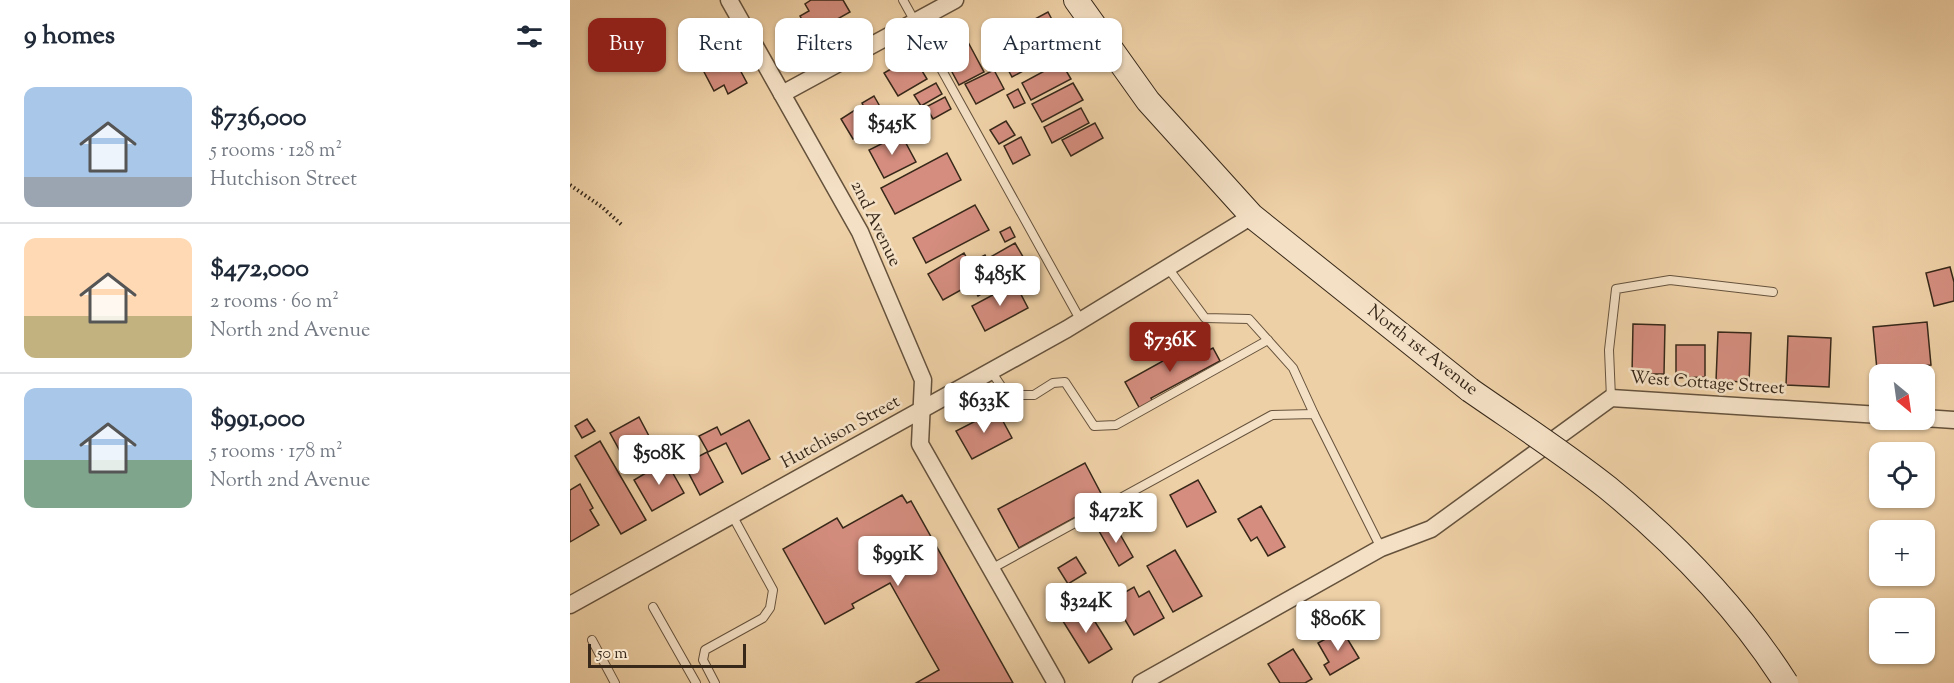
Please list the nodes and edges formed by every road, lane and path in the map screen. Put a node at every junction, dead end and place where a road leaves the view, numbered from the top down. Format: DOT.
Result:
graph roads {
  1 [pos="729,0"];
  2 [pos="903,0"];
  3 [pos="956,0"];
  4 [pos="1076,0"];
  5 [pos="913,18"];
  6 [pos="921,18"];
  7 [pos="885,37"];
  8 [pos="943,72"];
  9 [pos="782,94"];
  10 [pos="570,185"];
  11 [pos="1252,216"];
  12 [pos="623,225"];
  13 [pos="1168,268"];
  14 [pos="1773,292"];
  15 [pos="1081,321"];
  16 [pos="1268,340"];
  17 [pos="992,371"];
  18 [pos="1611,398"];
  19 [pos="921,411"];
  20 [pos="1314,414"];
  21 [pos="1869,414"];
  22 [pos="1935,419"];
  23 [pos="1954,420"];
  24 [pos="732,515"];
  25 [pos="1381,548"];
  26 [pos="990,569"];
  27 [pos="570,605"];
  28 [pos="653,607"];
  29 [pos="592,640"];
  30 [pos="615,683"];
  31 [pos="696,683"];
  32 [pos="715,683"];
  33 [pos="1056,683"];
  34 [pos="1141,683"];
  35 [pos="1786,683"];
  1 -- 9 [label="street, 2nd Avenue"];
  2 -- 5 [label="lane"];
  3 -- 6 [label="street"];
  4 -- 11 [label="main road, North 1st Avenue"];
  7 -- 9 [label="street"];
  8 -- 15 [label="lane"];
  9 -- 19 [label="street, 2nd Avenue"];
  10 -- 12 [label="path"];
  11 -- 13 [label="street, Hutchison Street"];
  11 -- 35 [label="main road, North 1st Avenue, bridge"];
  13 -- 15 [label="street, Hutchison Street"];
  13 -- 16 [label="lane"];
  14 -- 18 [label="lane"];
  15 -- 17 [label="street, Hutchison Street"];
  16 -- 17 [label="lane"];
  16 -- 20 [label="lane"];
  17 -- 19 [label="street, Hutchison Street"];
  18 -- 21 [label="street, West Cottage Street"];
  18 -- 25 [label="street, West Cottage Street"];
  19 -- 24 [label="street, Hutchison Street"];
  19 -- 26 [label="street, 2nd Avenue"];
  20 -- 25 [label="lane"];
  20 -- 26 [label="lane"];
  22 -- 23 [label="street"];
  24 -- 27 [label="street, Hutchison Street"];
  24 -- 32 [label="lane"];
  25 -- 34 [label="street, West Cottage Street"];
  26 -- 33 [label="street, 2nd Avenue"];
  28 -- 31 [label="lane"];
  29 -- 30 [label="lane"];
}
